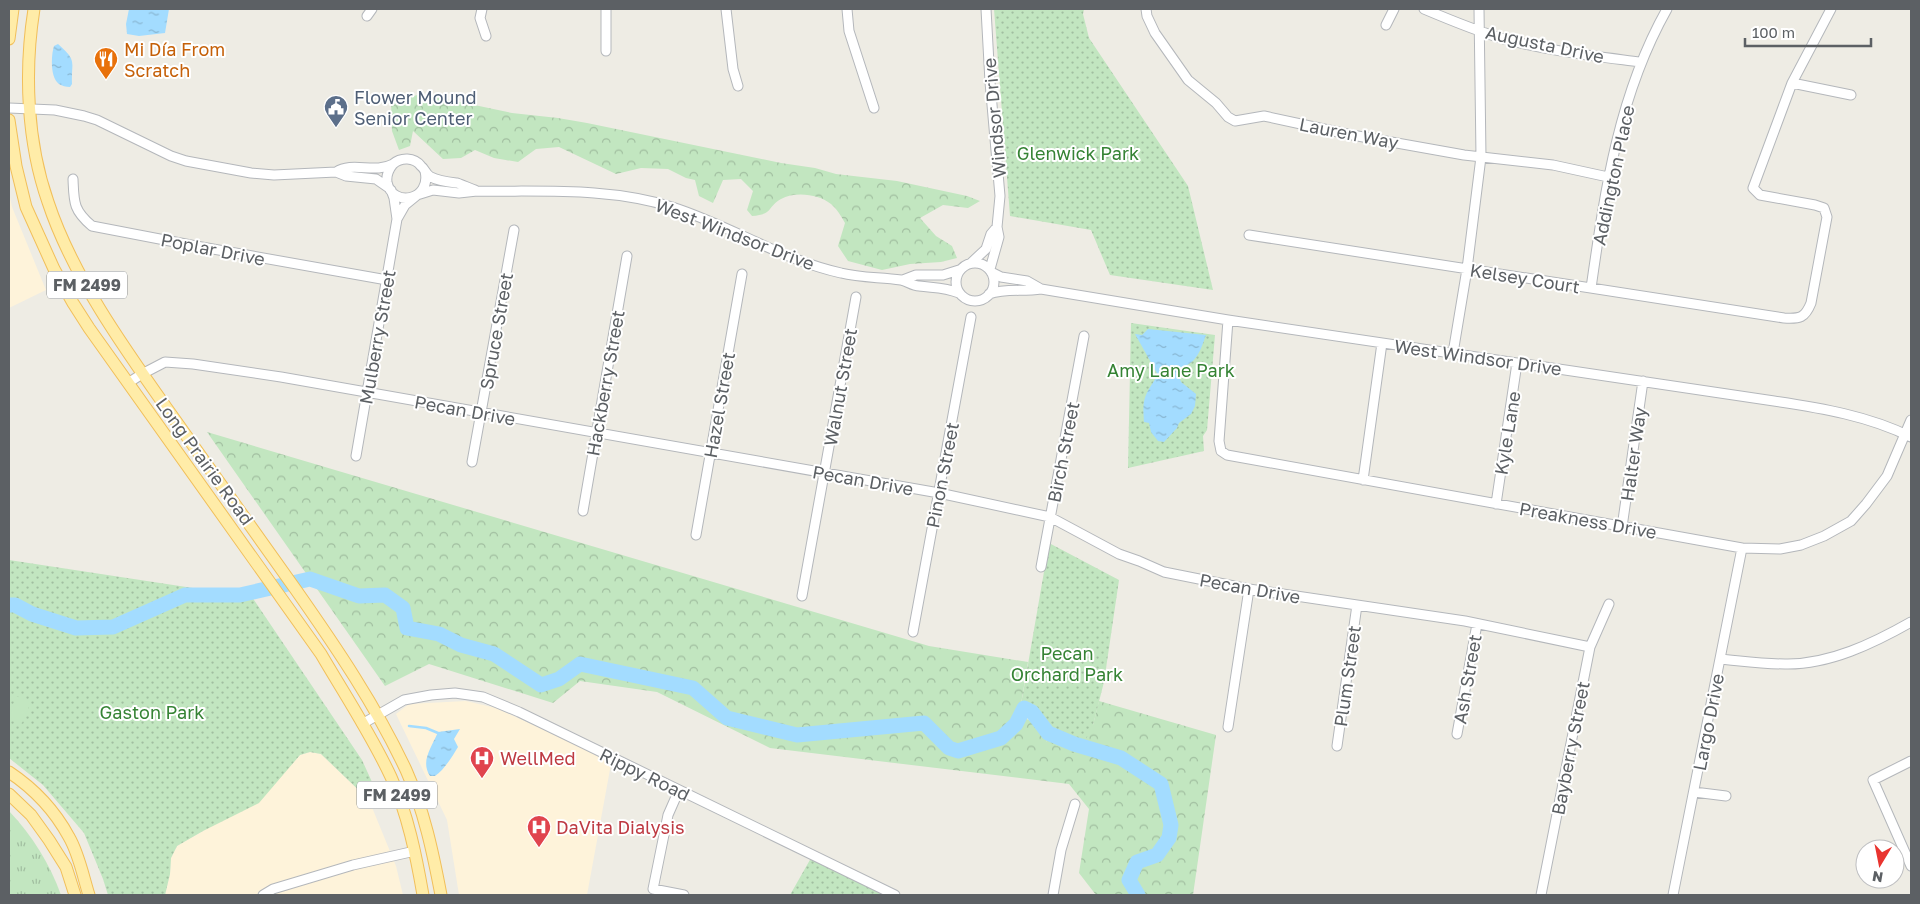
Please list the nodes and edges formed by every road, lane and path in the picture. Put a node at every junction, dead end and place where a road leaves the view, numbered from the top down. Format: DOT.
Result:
graph roads {
  1 [pos="13,9"];
  2 [pos="34,9"];
  3 [pos="482,9"];
  4 [pos="606,9"];
  5 [pos="726,9"];
  6 [pos="847,9"];
  7 [pos="986,9"];
  8 [pos="1146,9"];
  9 [pos="1394,9"];
  10 [pos="1424,9"];
  11 [pos="1479,9"];
  12 [pos="1667,9"];
  13 [pos="1831,9"];
  14 [pos="1386,25"];
  15 [pos="1480,31"];
  16 [pos="486,36"];
  17 [pos="9,39"];
  18 [pos="606,51"];
  19 [pos="1640,62"];
  20 [pos="1792,83"];
  21 [pos="738,86"];
  22 [pos="1851,95"];
  23 [pos="9,108"];
  24 [pos="30,108"];
  25 [pos="874,108"];
  26 [pos="9,120"];
  27 [pos="1481,157"];
  28 [pos="395,163"];
  29 [pos="336,172"];
  30 [pos="425,172"];
  31 [pos="1608,177"];
  32 [pos="73,179"];
  33 [pos="390,189"];
  34 [pos="477,191"];
  35 [pos="416,195"];
  36 [pos="397,219"];
  37 [pos="997,228"];
  38 [pos="514,230"];
  39 [pos="1249,235"];
  40 [pos="627,256"];
  41 [pos="971,263"];
  42 [pos="1467,269"];
  43 [pos="959,270"];
  44 [pos="990,270"];
  45 [pos="742,274"];
  46 [pos="387,280"];
  47 [pos="903,280"];
  48 [pos="1591,288"];
  49 [pos="1041,289"];
  50 [pos="959,293"];
  51 [pos="989,294"];
  52 [pos="856,296"];
  53 [pos="971,317"];
  54 [pos="1228,320"];
  55 [pos="1084,336"];
  56 [pos="1382,343"];
  57 [pos="1453,353"];
  58 [pos="1517,363"];
  59 [pos="142,374"];
  60 [pos="1643,381"];
  61 [pos="128,383"];
  62 [pos="367,392"];
  63 [pos="481,412"];
  64 [pos="1911,420"];
  65 [pos="596,434"];
  66 [pos="1908,436"];
  67 [pos="710,454"];
  68 [pos="356,456"];
  69 [pos="472,462"];
  70 [pos="824,473"];
  71 [pos="1363,480"];
  72 [pos="939,493"];
  73 [pos="1496,504"];
  74 [pos="583,511"];
  75 [pos="1050,517"];
  76 [pos="1622,527"];
  77 [pos="696,535"];
  78 [pos="1742,548"];
  79 [pos="1041,567"];
  80 [pos="1249,589"];
  81 [pos="802,596"];
  82 [pos="1609,604"];
  83 [pos="1357,606"];
  84 [pos="1911,622"];
  85 [pos="1477,624"];
  86 [pos="913,632"];
  87 [pos="1590,647"];
  88 [pos="1720,660"];
  89 [pos="377,716"];
  90 [pos="362,724"];
  91 [pos="1228,727"];
  92 [pos="1457,734"];
  93 [pos="1338,746"];
  94 [pos="1911,761"];
  95 [pos="9,772"];
  96 [pos="679,790"];
  97 [pos="1694,792"];
  98 [pos="9,794"];
  99 [pos="1726,796"];
  100 [pos="1075,804"];
  101 [pos="415,851"];
  102 [pos="78,862"];
  103 [pos="1911,866"];
  104 [pos="66,867"];
  105 [pos="75,895"];
  106 [pos="89,895"];
  107 [pos="263,895"];
  108 [pos="423,895"];
  109 [pos="440,895"];
  110 [pos="684,895"];
  111 [pos="895,895"];
  112 [pos="1053,895"];
  113 [pos="1541,895"];
  114 [pos="1673,895"];
  1 -- 17 [label="main road"];
  2 -- 24 [label="main road, Long Prairie Road / FM 2499"];
  3 -- 16 [label="street"];
  4 -- 18 [label="street"];
  5 -- 21 [label="street"];
  6 -- 25 [label="street"];
  7 -- 37 [label="street, Windsor Drive"];
  8 -- 27 [label="street, Lauren Way"];
  9 -- 14 [label="street"];
  10 -- 15 [label="street, Augusta Drive"];
  11 -- 15 [label="street"];
  12 -- 19 [label="street, Addington Place"];
  13 -- 20 [label="street"];
  15 -- 19 [label="street, Augusta Drive"];
  15 -- 27 [label="street"];
  19 -- 31 [label="street, Addington Place"];
  20 -- 22 [label="street"];
  20 -- 48 [label="street, Kelsey Court"];
  23 -- 24 [label="street"];
  24 -- 29 [label="street, West Windsor Drive"];
  24 -- 59 [label="main road, Long Prairie Road / FM 2499"];
  26 -- 61 [label="main road, Long Prairie Road / FM 2499"];
  27 -- 31 [label="street, Lauren Way"];
  27 -- 42 [label="street"];
  28 -- 29 [label="street, West Windsor Drive"];
  28 -- 30 [label="street, West Windsor Drive"];
  28 -- 33 [label="street"];
  29 -- 33 [label="street, West Windsor Drive"];
  30 -- 34 [label="street, West Windsor Drive"];
  30 -- 35 [label="street"];
  31 -- 48 [label="street, Addington Place"];
  32 -- 46 [label="street, Poplar Drive"];
  33 -- 35 [label="street, West Windsor Drive"];
  33 -- 36 [label="street, Mulberry Street"];
  34 -- 35 [label="street, West Windsor Drive"];
  34 -- 47 [label="street, West Windsor Drive"];
  35 -- 36 [label="street, Mulberry Street"];
  36 -- 46 [label="street, Mulberry Street"];
  37 -- 41 [label="street, Windsor Drive"];
  37 -- 44 [label="street, Windsor Drive"];
  38 -- 63 [label="street, Spruce Street"];
  39 -- 42 [label="street, Kelsey Court"];
  40 -- 65 [label="street, Hackberry Street"];
  41 -- 43 [label="street, West Windsor Drive"];
  41 -- 44 [label="street, West Windsor Drive"];
  42 -- 48 [label="street, Kelsey Court"];
  42 -- 57 [label="street"];
  43 -- 47 [label="street, West Windsor Drive"];
  43 -- 50 [label="street"];
  44 -- 49 [label="street, West Windsor Drive"];
  44 -- 51 [label="street"];
  45 -- 67 [label="street, Hazel Street"];
  46 -- 62 [label="street, Mulberry Street"];
  47 -- 50 [label="street, West Windsor Drive"];
  49 -- 51 [label="street, West Windsor Drive"];
  49 -- 54 [label="street, West Windsor Drive"];
  50 -- 51 [label="street, West Windsor Drive"];
  52 -- 70 [label="street, Walnut Street"];
  53 -- 72 [label="street, Pinon Street"];
  54 -- 56 [label="street, West Windsor Drive"];
  54 -- 71 [label="street, Preakness Drive"];
  55 -- 75 [label="street, Birch Street"];
  56 -- 57 [label="street, West Windsor Drive"];
  56 -- 71 [label="street"];
  57 -- 58 [label="street, West Windsor Drive"];
  58 -- 60 [label="street, West Windsor Drive"];
  58 -- 73 [label="street, Kyle Lane"];
  59 -- 61 [label="street, Pecan Drive"];
  59 -- 62 [label="street, Pecan Drive"];
  59 -- 89 [label="main road, Long Prairie Road / FM 2499"];
  60 -- 66 [label="street, West Windsor Drive"];
  60 -- 76 [label="street, Halter Way"];
  61 -- 90 [label="main road, Long Prairie Road / FM 2499"];
  62 -- 63 [label="street, Pecan Drive"];
  62 -- 68 [label="street, Mulberry Street"];
  63 -- 65 [label="street, Pecan Drive"];
  63 -- 69 [label="street, Spruce Street"];
  64 -- 66 [label="street, Preakness Drive"];
  65 -- 67 [label="street, Pecan Drive"];
  65 -- 74 [label="street, Hackberry Street"];
  66 -- 78 [label="street, Preakness Drive"];
  67 -- 70 [label="street, Pecan Drive"];
  67 -- 77 [label="street, Hazel Street"];
  70 -- 72 [label="street, Pecan Drive"];
  70 -- 81 [label="street, Walnut Street"];
  71 -- 73 [label="street, Preakness Drive"];
  72 -- 75 [label="street, Pecan Drive"];
  72 -- 86 [label="street, Pinon Street"];
  73 -- 76 [label="street, Preakness Drive"];
  75 -- 79 [label="street, Birch Street"];
  75 -- 80 [label="street, Pecan Drive"];
  76 -- 78 [label="street, Preakness Drive"];
  78 -- 88 [label="street, Largo Drive"];
  80 -- 83 [label="street, Pecan Drive"];
  80 -- 91 [label="street"];
  82 -- 87 [label="street, Bayberry Street"];
  83 -- 85 [label="street, Pecan Drive"];
  83 -- 93 [label="street, Plum Street"];
  84 -- 88 [label="street"];
  85 -- 87 [label="street, Pecan Drive"];
  85 -- 92 [label="street, Ash Street"];
  87 -- 113 [label="street, Bayberry Street"];
  88 -- 97 [label="street, Largo Drive"];
  89 -- 90 [label="street, Rippy Road"];
  89 -- 96 [label="street, Rippy Road"];
  89 -- 109 [label="main road, Long Prairie Road / FM 2499"];
  90 -- 101 [label="main road, Long Prairie Road / FM 2499"];
  94 -- 103 [label="street"];
  95 -- 102 [label="main road"];
  96 -- 110 [label="street"];
  96 -- 111 [label="street, Rippy Road"];
  97 -- 99 [label="street"];
  97 -- 114 [label="street, Largo Drive"];
  98 -- 104 [label="main road"];
  100 -- 112 [label="street"];
  101 -- 107 [label="street"];
  101 -- 108 [label="main road, Long Prairie Road / FM 2499"];
  102 -- 104 [label="main road"];
  102 -- 106 [label="main road"];
  104 -- 105 [label="main road"];
}
